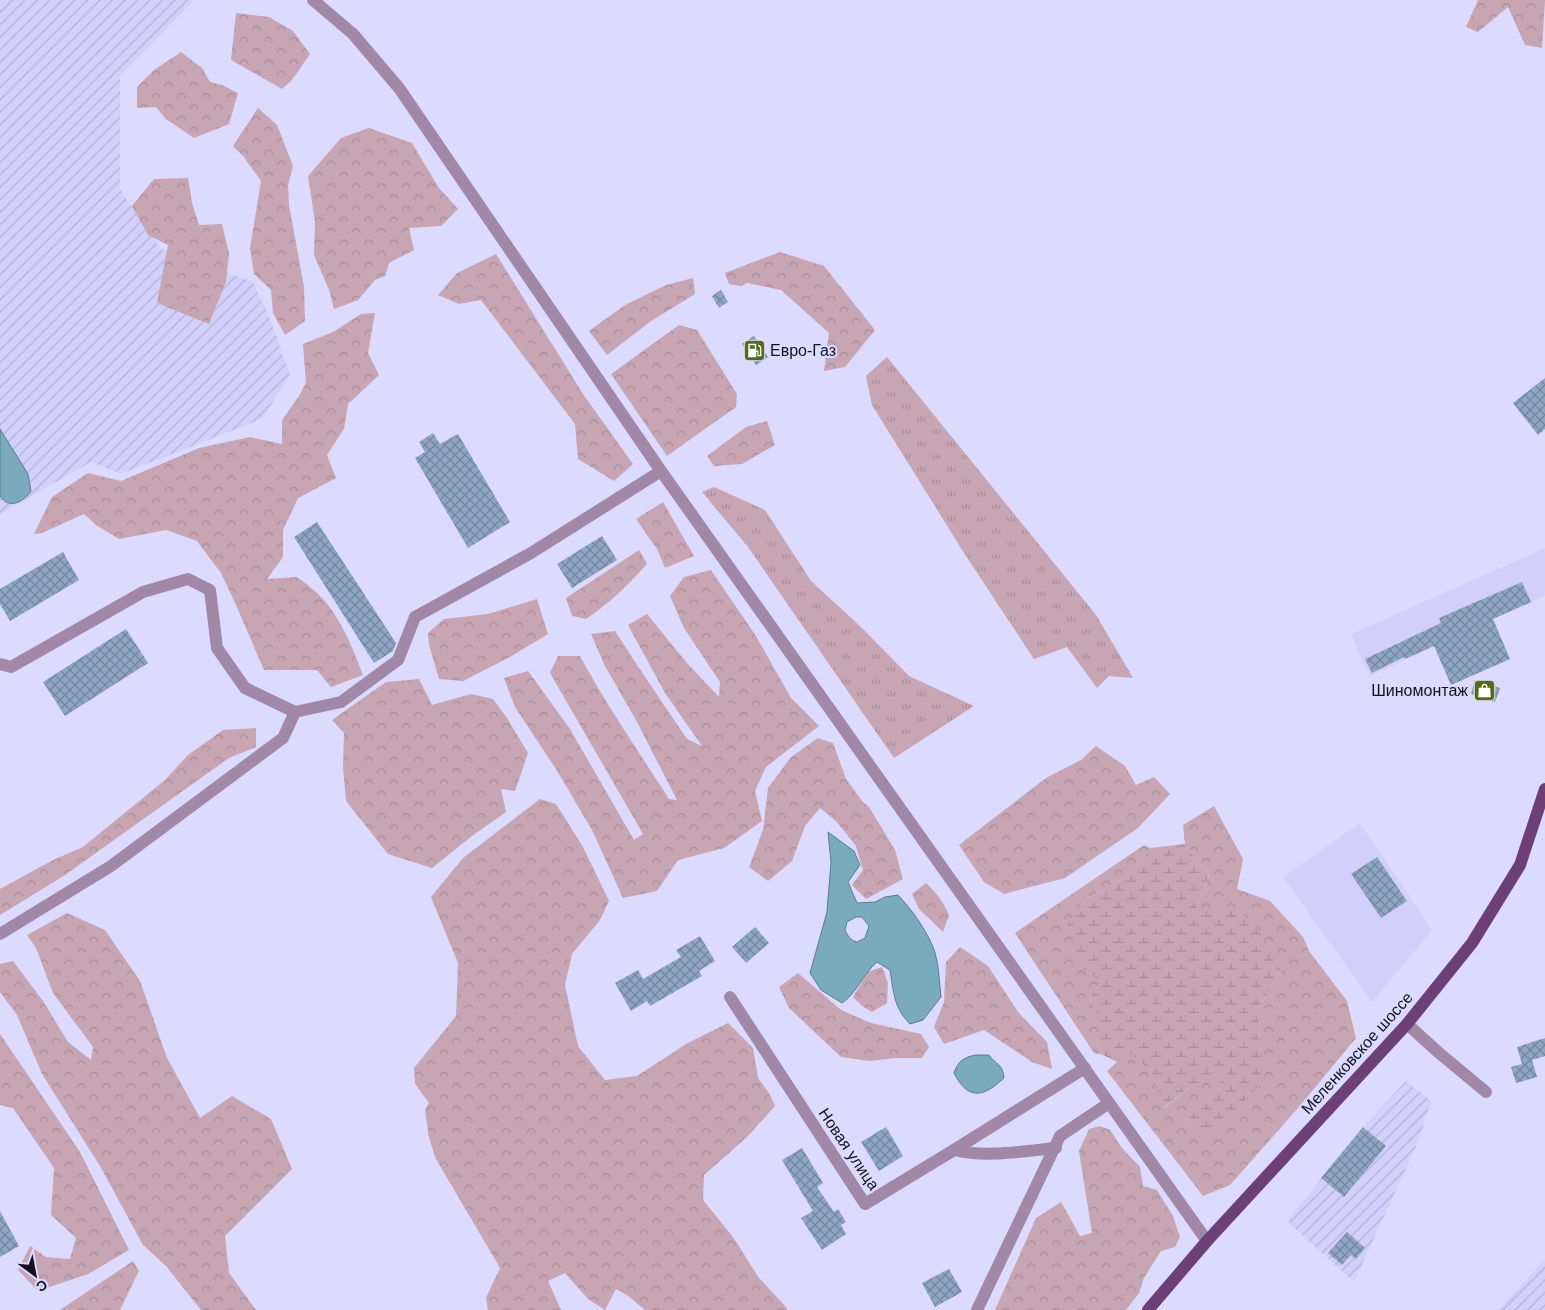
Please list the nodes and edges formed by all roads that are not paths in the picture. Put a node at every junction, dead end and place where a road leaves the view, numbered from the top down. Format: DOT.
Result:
graph roads {
  1 [pos="313,0"];
  2 [pos="661,471"];
  3 [pos="0,664"];
  4 [pos="295,712"];
  5 [pos="1545,789"];
  6 [pos="0,934"];
  7 [pos="730,997"];
  8 [pos="1407,1024"];
  9 [pos="1085,1068"];
  10 [pos="1486,1092"];
  11 [pos="1109,1103"];
  12 [pos="1056,1148"];
  13 [pos="954,1150"];
  14 [pos="1207,1241"];
  15 [pos="977,1310"];
  16 [pos="1148,1310"];
  1 -- 2 [label="street"];
  2 -- 4 [label="street"];
  2 -- 9 [label="street"];
  3 -- 4 [label="street"];
  4 -- 6 [label="street"];
  5 -- 8 [label="main road, Меленковское шоссе"];
  7 -- 13 [label="street, Новая улица"];
  8 -- 10 [label="street"];
  8 -- 14 [label="main road, Меленковское шоссе"];
  9 -- 11 [label="street"];
  9 -- 13 [label="street, Новая улица"];
  11 -- 12 [label="street"];
  11 -- 14 [label="street"];
  12 -- 13 [label="street"];
  12 -- 15 [label="street"];
  14 -- 16 [label="main road, Меленковское шоссе"];
}
